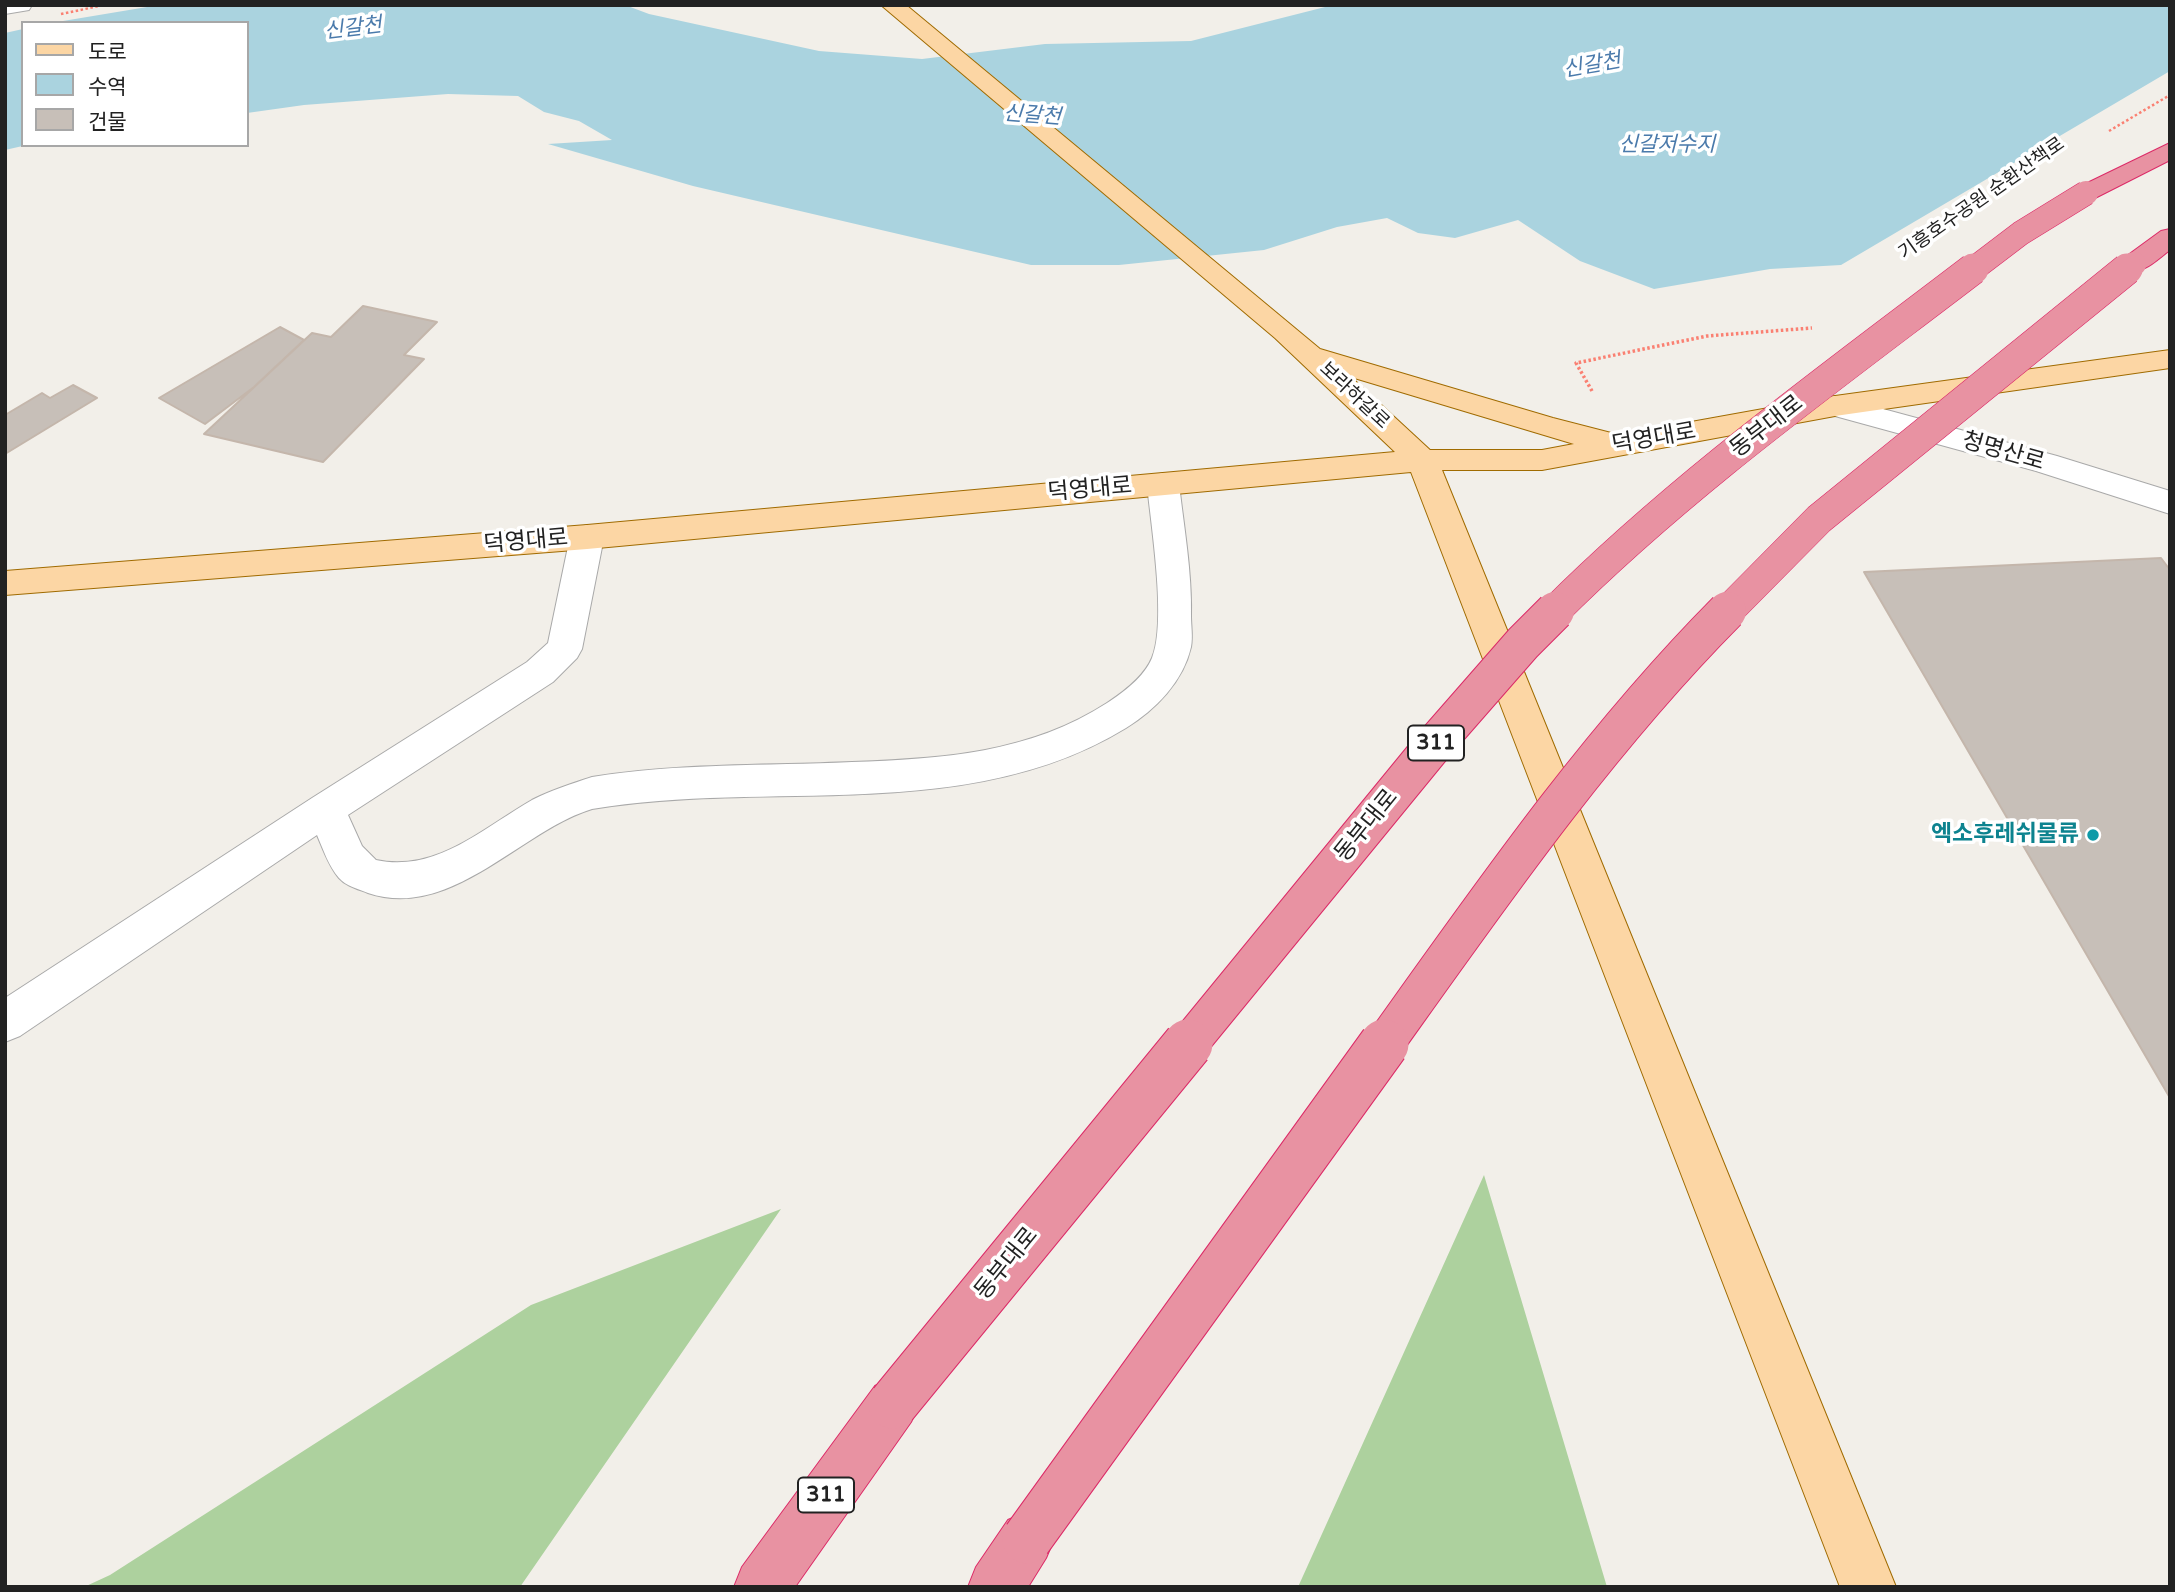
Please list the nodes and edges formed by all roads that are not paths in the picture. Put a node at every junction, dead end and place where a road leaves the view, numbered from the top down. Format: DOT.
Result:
graph roads {
  1 [pos="21,5"];
  2 [pos="892,5"];
  3 [pos="5,8"];
  4 [pos="2170,150"];
  5 [pos="2170,237"];
  6 [pos="1308,354"];
  7 [pos="2170,359"];
  8 [pos="1835,406"];
  9 [pos="1621,444"];
  10 [pos="1422,460"];
  11 [pos="1163,484"];
  12 [pos="2170,503"];
  13 [pos="587,537"];
  14 [pos="5,583"];
  15 [pos="326,809"];
  16 [pos="5,1022"];
  17 [pos="762,1587"];
  18 [pos="996,1587"];
  19 [pos="1868,1587"];
  1 -- 3 [label="street"];
  2 -- 6 [label="main road, 보라하갈로"];
  4 -- 17 [label="highway, 동부대로 / 311, bridge"];
  5 -- 18 [label="highway, bridge"];
  6 -- 9 [label="main road"];
  6 -- 10 [label="main road, 보라하갈로"];
  7 -- 8 [label="main road, 덕영대로"];
  8 -- 9 [label="main road, 덕영대로"];
  8 -- 12 [label="street, 청명산로"];
  9 -- 10 [label="main road, 덕영대로"];
  10 -- 11 [label="main road, 덕영대로"];
  10 -- 19 [label="main road"];
  11 -- 13 [label="main road, 덕영대로"];
  11 -- 15 [label="street"];
  13 -- 14 [label="main road, 덕영대로"];
  13 -- 15 [label="street"];
  15 -- 16 [label="street"];
}
